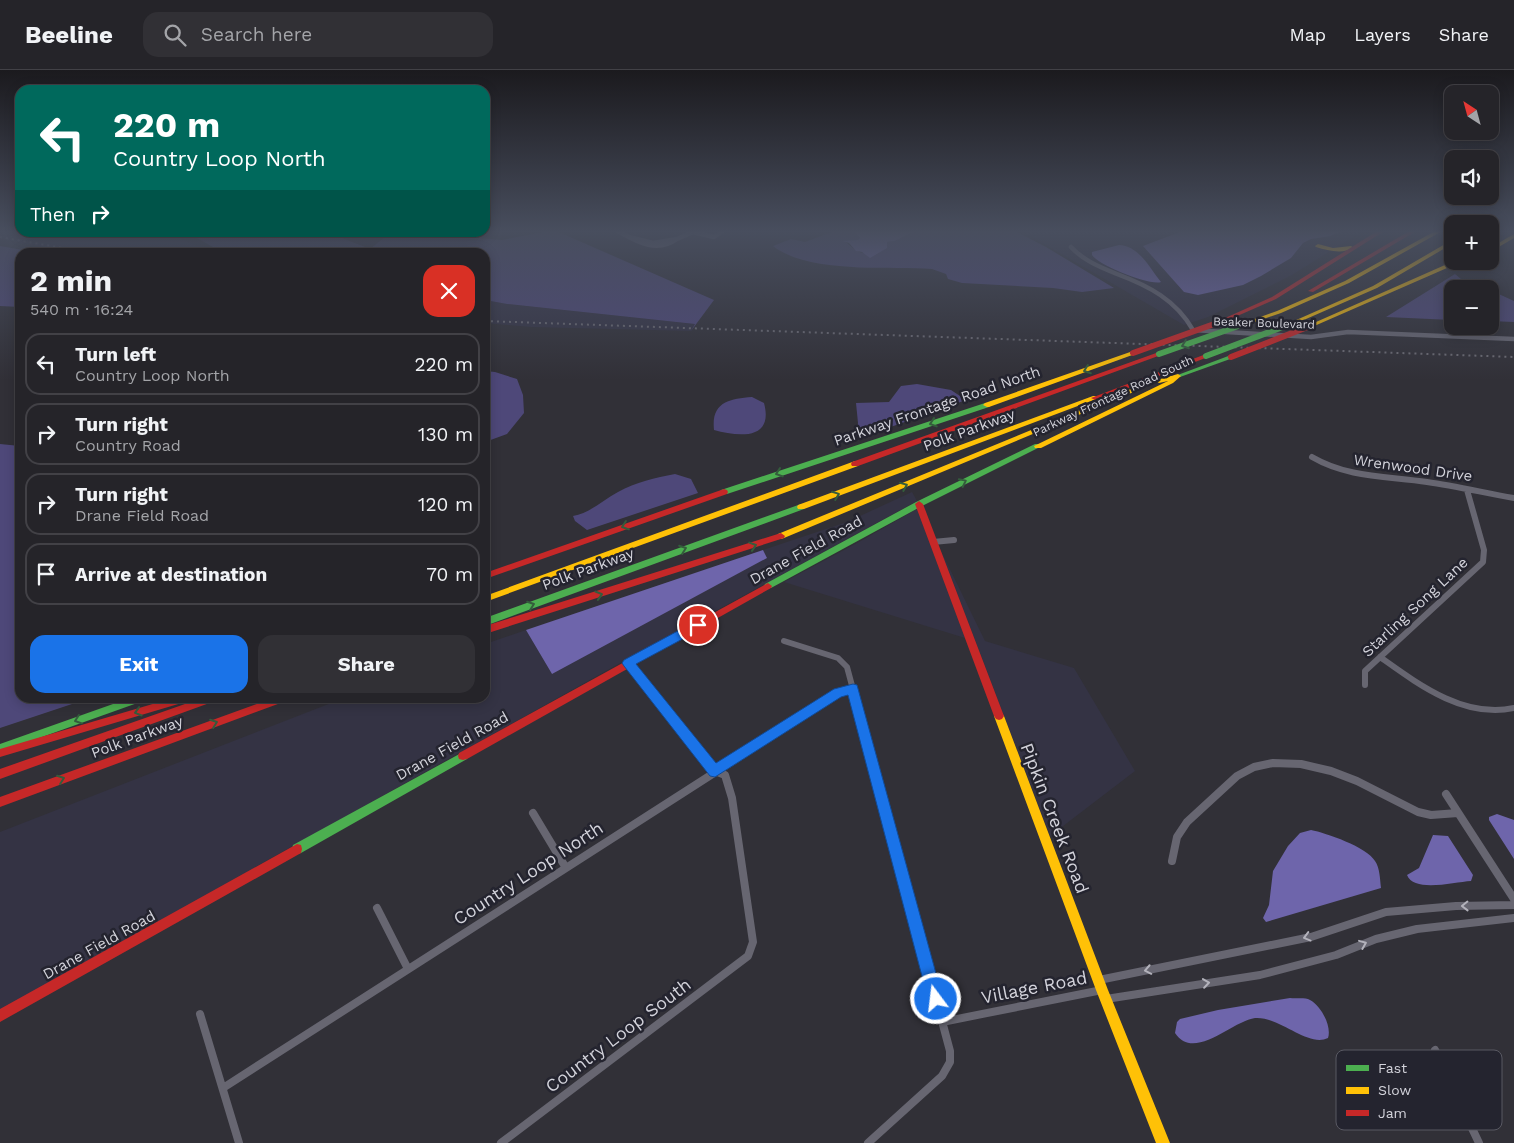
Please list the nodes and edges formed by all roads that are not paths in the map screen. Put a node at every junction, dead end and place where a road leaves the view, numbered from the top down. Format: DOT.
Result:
graph roads {
  1 [pos="1134,280"];
  2 [pos="1303,280"];
  3 [pos="1329,280"];
  4 [pos="1350,280"];
  5 [pos="1386,280"];
  6 [pos="1413,280"];
  7 [pos="1269,315"];
  8 [pos="1514,339"];
  9 [pos="1178,376"];
  10 [pos="1312,457"];
  11 [pos="1467,490"];
  12 [pos="1514,498"];
  13 [pos="919,504"];
  14 [pos="954,540"];
  15 [pos="933,542"];
  16 [pos="490,574"];
  17 [pos="490,597"];
  18 [pos="490,620"];
  19 [pos="490,628"];
  20 [pos="784,641"];
  21 [pos="1380,657"];
  22 [pos="628,663"];
  23 [pos="1365,686"];
  24 [pos="853,689"];
  25 [pos="126,703"];
  26 [pos="167,703"];
  27 [pos="198,703"];
  28 [pos="269,703"];
  29 [pos="1514,708"];
  30 [pos="0,748"];
  31 [pos="0,753"];
  32 [pos="715,771"];
  33 [pos="0,774"];
  34 [pos="1446,794"];
  35 [pos="0,803"];
  36 [pos="533,813"];
  37 [pos="1458,813"];
  38 [pos="1172,861"];
  39 [pos="566,868"];
  40 [pos="1514,900"];
  41 [pos="1514,905"];
  42 [pos="377,908"];
  43 [pos="1514,918"];
  44 [pos="408,969"];
  45 [pos="1099,980"];
  46 [pos="1102,990"];
  47 [pos="1106,1000"];
  48 [pos="200,1014"];
  49 [pos="0,1016"];
  50 [pos="942,1022"];
  51 [pos="224,1088"];
  52 [pos="1473,1130"];
  53 [pos="239,1143"];
  54 [pos="501,1143"];
  55 [pos="868,1143"];
  56 [pos="1163,1143"];
  57 [pos="1479,1143"];
  1 -- 8 [label="street, Beaker Boulevard"];
  2 -- 16 [label="main road, Parkway Frontage Road North, one-way, bridge"];
  3 -- 7 [label="main road"];
  4 -- 7 [label="main road, Polk Parkway"];
  18 -- 5 [label="main road, Polk Parkway, one-way, bridge"];
  6 -- 9 [label="main road, Parkway Frontage Road South, bridge"];
  7 -- 17 [label="main road, Polk Parkway, one-way, bridge"];
  13 -- 9 [label="main road, Parkway Frontage Road South, one-way"];
  19 -- 9 [label="main road, one-way"];
  10 -- 11 [label="street, Wrenwood Drive"];
  11 -- 12 [label="street, Wrenwood Drive"];
  11 -- 21 [label="street, Starling Song Lane"];
  13 -- 15 [label="main road, Pipkin Creek Road"];
  13 -- 22 [label="main road, Drane Field Road"];
  14 -- 15 [label="street"];
  15 -- 45 [label="main road, Pipkin Creek Road"];
  20 -- 24 [label="street"];
  21 -- 23 [label="street, Starling Song Lane"];
  21 -- 29 [label="street"];
  22 -- 32 [label="street"];
  22 -- 49 [label="main road, Drane Field Road"];
  24 -- 32 [label="street, Country Loop North"];
  24 -- 50 [label="street"];
  25 -- 30 [label="main road, one-way"];
  26 -- 31 [label="main road, one-way"];
  27 -- 33 [label="main road, Polk Parkway"];
  35 -- 28 [label="main road, Polk Parkway, one-way"];
  32 -- 39 [label="street, Country Loop North"];
  32 -- 54 [label="street, Country Loop South"];
  34 -- 37 [label="street"];
  36 -- 39 [label="street"];
  37 -- 38 [label="street"];
  37 -- 40 [label="street"];
  39 -- 44 [label="street, Country Loop North"];
  41 -- 45 [label="street, one-way"];
  42 -- 44 [label="street"];
  47 -- 43 [label="street, one-way"];
  44 -- 51 [label="street, Country Loop North"];
  45 -- 46 [label="main road, Pipkin Creek Road"];
  46 -- 47 [label="main road, Pipkin Creek Road"];
  46 -- 50 [label="street, Village Road"];
  47 -- 56 [label="main road, Pipkin Creek Road"];
  48 -- 51 [label="street"];
  50 -- 55 [label="street"];
  51 -- 53 [label="street"];
  52 -- 57 [label="street"];
}
